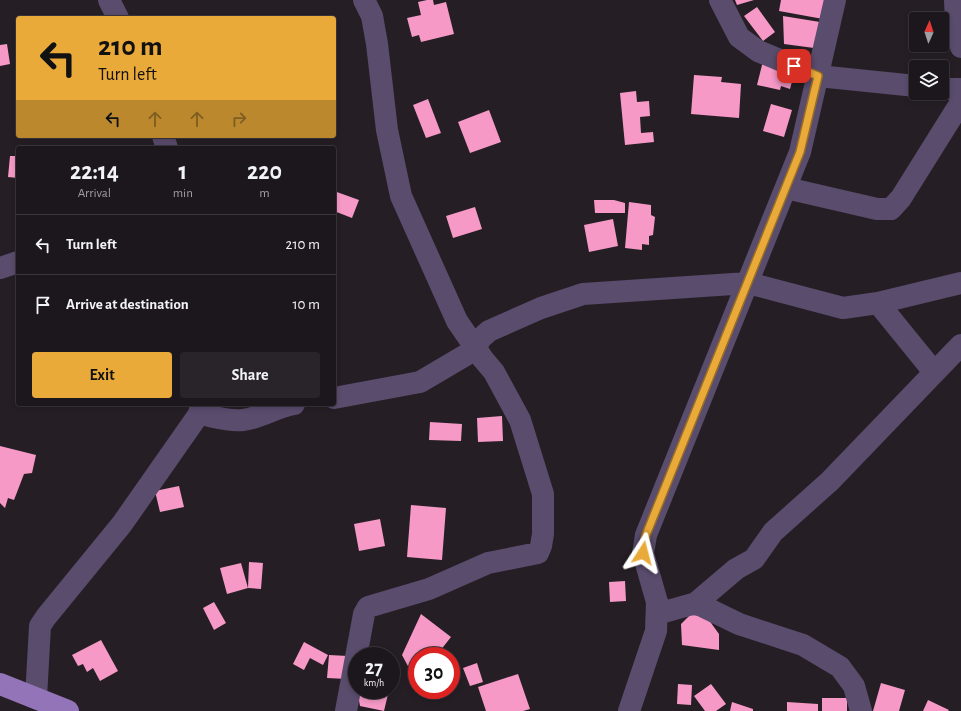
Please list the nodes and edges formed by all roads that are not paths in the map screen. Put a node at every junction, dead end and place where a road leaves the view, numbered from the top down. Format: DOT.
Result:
graph roads {
  1 [pos="109,0"];
  2 [pos="364,0"];
  3 [pos="720,0"];
  4 [pos="835,0"];
  5 [pos="955,0"];
  6 [pos="117,16"];
  7 [pos="961,47"];
  8 [pos="818,76"];
  9 [pos="909,85"];
  10 [pos="949,88"];
  11 [pos="961,89"];
  12 [pos="961,102"];
  13 [pos="786,188"];
  14 [pos="16,263"];
  15 [pos="0,268"];
  16 [pos="748,283"];
  17 [pos="961,283"];
  18 [pos="878,303"];
  19 [pos="961,345"];
  20 [pos="476,349"];
  21 [pos="934,372"];
  22 [pos="336,398"];
  23 [pos="283,406"];
  24 [pos="200,409"];
  25 [pos="696,604"];
  26 [pos="656,614"];
  27 [pos="0,684"];
  28 [pos="36,698"];
  29 [pos="68,711"];
  30 [pos="346,711"];
  31 [pos="629,711"];
  32 [pos="861,711"];
  1 -- 6 [label="street"];
  2 -- 20 [label="street"];
  3 -- 8 [label="street"];
  4 -- 8 [label="street"];
  5 -- 7 [label="street"];
  8 -- 9 [label="street"];
  8 -- 13 [label="street"];
  10 -- 11 [label="street"];
  12 -- 13 [label="street"];
  13 -- 16 [label="street"];
  14 -- 15 [label="street"];
  16 -- 18 [label="street"];
  16 -- 20 [label="street"];
  16 -- 26 [label="street"];
  17 -- 18 [label="street"];
  18 -- 21 [label="street"];
  19 -- 21 [label="street"];
  20 -- 22 [label="street"];
  20 -- 30 [label="street"];
  21 -- 25 [label="street"];
  23 -- 24 [label="street"];
  24 -- 28 [label="street"];
  25 -- 26 [label="street"];
  25 -- 32 [label="street"];
  26 -- 31 [label="street"];
  27 -- 28 [label="main road"];
  28 -- 29 [label="main road"];
}
